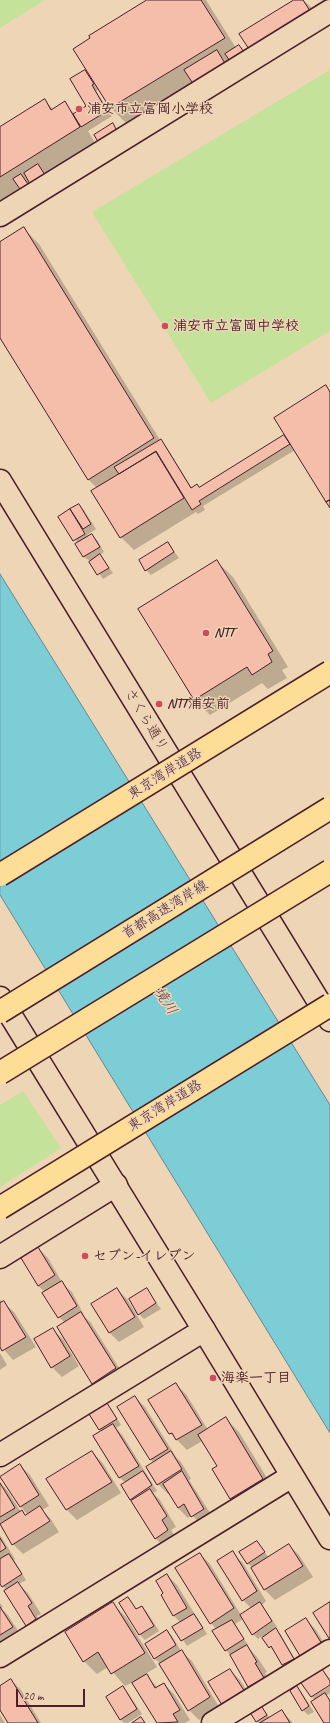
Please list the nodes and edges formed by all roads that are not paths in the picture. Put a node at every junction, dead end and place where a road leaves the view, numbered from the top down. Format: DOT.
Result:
graph roads {
  1 [pos="330,11"];
  2 [pos="0,215"];
  3 [pos="0,481"];
  4 [pos="330,672"];
  5 [pos="330,808"];
  6 [pos="330,871"];
  7 [pos="0,875"];
  8 [pos="0,998"];
  9 [pos="330,1005"];
  10 [pos="0,1012"];
  11 [pos="330,1020"];
  12 [pos="0,1073"];
  13 [pos="116,1186"];
  14 [pos="0,1208"];
  15 [pos="0,1257"];
  16 [pos="204,1330"];
  17 [pos="0,1455"];
  18 [pos="292,1476"];
  19 [pos="330,1538"];
  20 [pos="330,1651"];
  21 [pos="0,1656"];
  22 [pos="213,1723"];
  1 -- 2 [label="street"];
  3 -- 11 [label="street, さくら通り"];
  4 -- 7 [label="highway, 東京湾岸道路, bridge"];
  5 -- 10 [label="highway, 首都高速湾岸線, bridge"];
  6 -- 12 [label="highway, bridge"];
  8 -- 13 [label="street"];
  9 -- 14 [label="highway, 東京湾岸道路, bridge"];
  13 -- 15 [label="street"];
  13 -- 16 [label="street"];
  16 -- 17 [label="street"];
  16 -- 18 [label="street"];
  18 -- 19 [label="street"];
  18 -- 21 [label="street"];
  20 -- 22 [label="street"];
}
